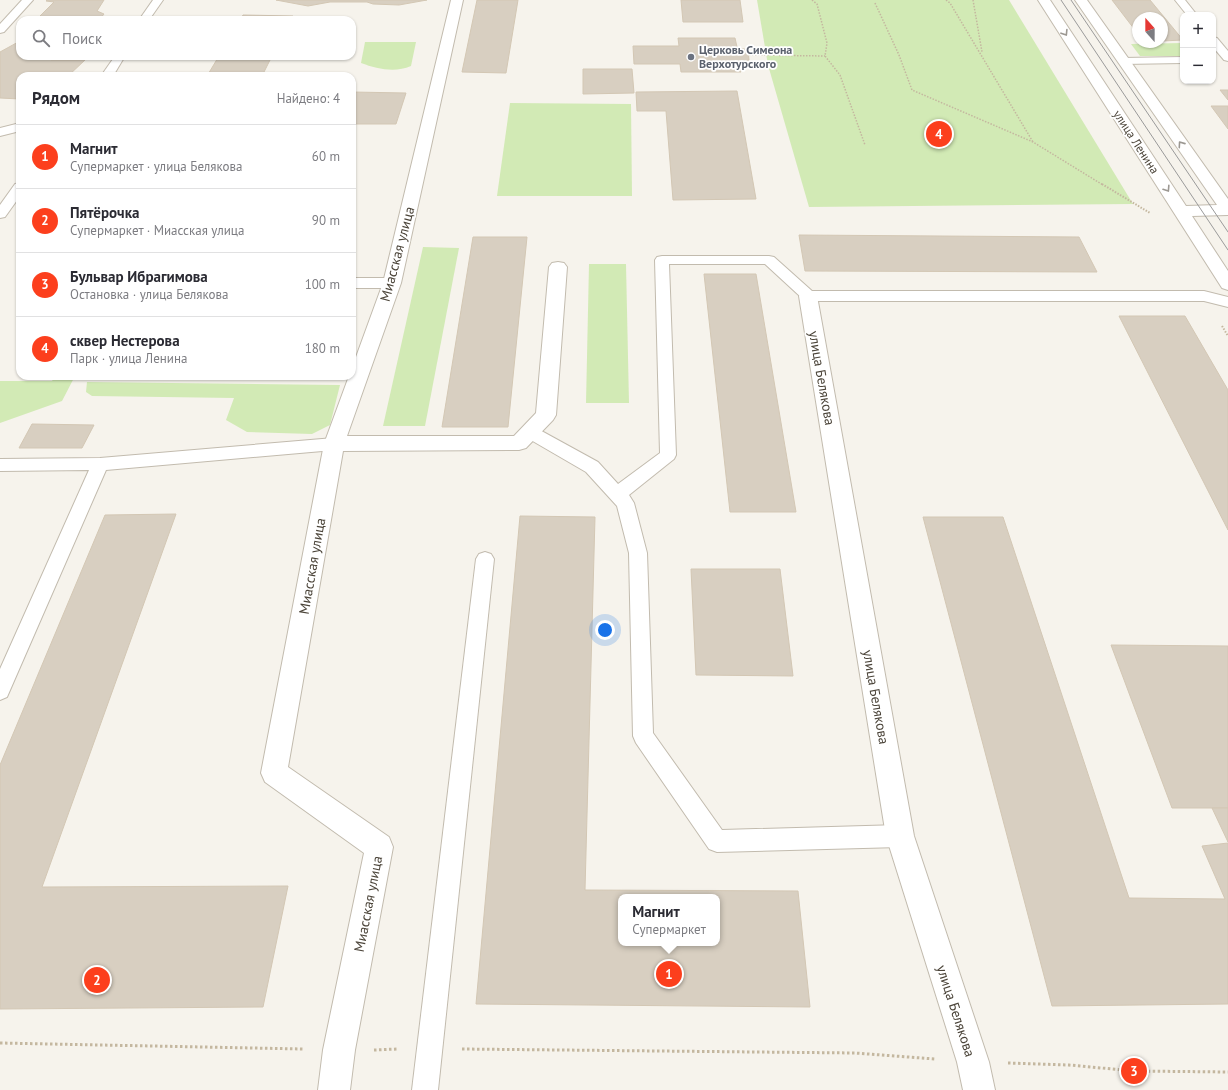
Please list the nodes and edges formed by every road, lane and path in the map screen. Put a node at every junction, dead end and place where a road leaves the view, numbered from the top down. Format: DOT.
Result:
graph roads {
  1 [pos="28,0"];
  2 [pos="158,0"];
  3 [pos="457,0"];
  4 [pos="812,0"];
  5 [pos="946,0"];
  6 [pos="973,0"];
  7 [pos="1044,0"];
  8 [pos="1081,0"];
  9 [pos="1180,0"];
  10 [pos="875,3"];
  11 [pos="1190,12"];
  12 [pos="147,16"];
  13 [pos="0,30"];
  14 [pos="1216,44"];
  15 [pos="982,54"];
  16 [pos="748,55"];
  17 [pos="825,56"];
  18 [pos="1228,59"];
  19 [pos="117,60"];
  20 [pos="1180,60"];
  21 [pos="1216,60"];
  22 [pos="1123,61"];
  23 [pos="1084,62"];
  24 [pos="110,72"];
  25 [pos="16,128"];
  26 [pos="0,132"];
  27 [pos="1032,142"];
  28 [pos="865,145"];
  29 [pos="16,192"];
  30 [pos="1228,210"];
  31 [pos="1182,211"];
  32 [pos="1150,213"];
  33 [pos="0,214"];
  34 [pos="558,267"];
  35 [pos="356,283"];
  36 [pos="392,283"];
  37 [pos="1228,284"];
  38 [pos="808,296"];
  39 [pos="1228,302"];
  40 [pos="530,432"];
  41 [pos="334,444"];
  42 [pos="100,464"];
  43 [pos="0,465"];
  44 [pos="617,495"];
  45 [pos="485,559"];
  46 [pos="0,691"];
  47 [pos="900,836"];
  48 [pos="0,1043"];
  49 [pos="430,1049"];
  50 [pos="339,1050"];
  51 [pos="973,1062"];
  52 [pos="1228,1072"];
  53 [pos="334,1090"];
  54 [pos="425,1090"];
  55 [pos="979,1090"];
  1 -- 13 [label="lane"];
  2 -- 12 [label="lane"];
  3 -- 36 [label="street, Миасская улица"];
  4 -- 17 [label="path"];
  5 -- 15 [label="path"];
  6 -- 15 [label="path"];
  7 -- 23 [label="street, улица Ленина, one-way"];
  8 -- 22 [label="street"];
  9 -- 11 [label="lane"];
  10 -- 27 [label="path"];
  14 -- 18 [label="lane"];
  15 -- 27 [label="path"];
  16 -- 17 [label="path"];
  17 -- 28 [label="path"];
  18 -- 21 [label="lane"];
  19 -- 24 [label="lane"];
  20 -- 22 [label="lane"];
  22 -- 23 [label="street"];
  30 -- 22 [label="street, one-way"];
  23 -- 31 [label="street, улица Ленина, one-way"];
  25 -- 26 [label="lane"];
  27 -- 32 [label="path"];
  29 -- 33 [label="lane"];
  30 -- 31 [label="street"];
  31 -- 37 [label="street, улица Ленина"];
  34 -- 40 [label="street"];
  35 -- 36 [label="lane"];
  36 -- 41 [label="street, Миасская улица"];
  38 -- 39 [label="lane"];
  38 -- 44 [label="lane"];
  38 -- 47 [label="street, улица Белякова"];
  40 -- 41 [label="street"];
  40 -- 44 [label="lane"];
  41 -- 42 [label="lane"];
  41 -- 50 [label="street, Миасская улица"];
  42 -- 43 [label="lane"];
  42 -- 46 [label="lane"];
  44 -- 47 [label="lane"];
  45 -- 49 [label="lane"];
  47 -- 51 [label="street, улица Белякова"];
  48 -- 50 [label="path"];
  49 -- 50 [label="path"];
  49 -- 51 [label="path"];
  49 -- 54 [label="lane"];
  50 -- 53 [label="street, Миасская улица"];
  51 -- 52 [label="path"];
  51 -- 55 [label="street, улица Белякова"];
}
